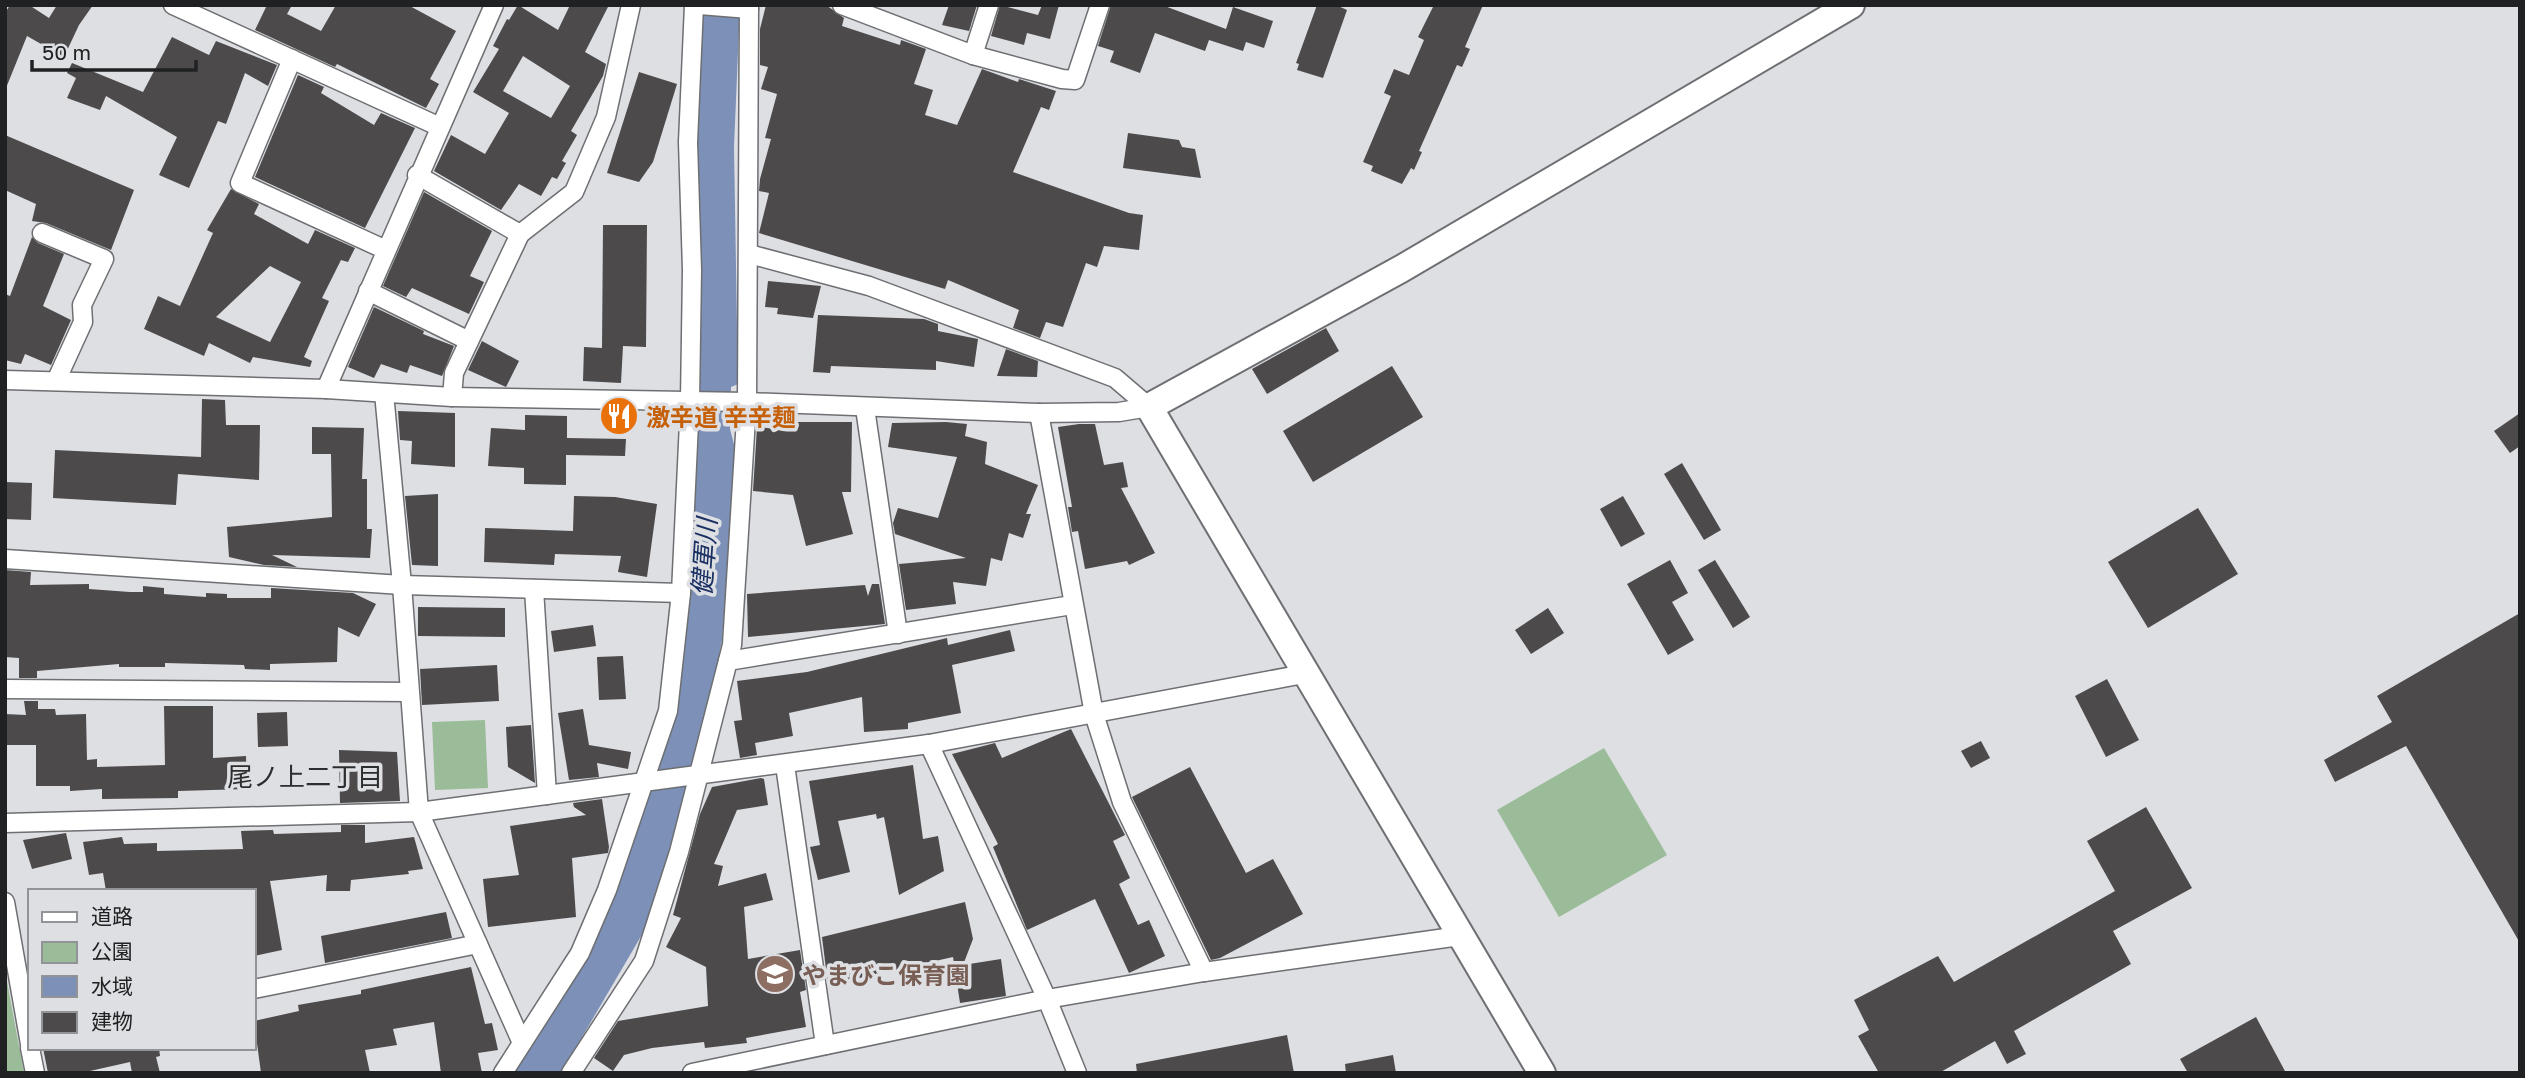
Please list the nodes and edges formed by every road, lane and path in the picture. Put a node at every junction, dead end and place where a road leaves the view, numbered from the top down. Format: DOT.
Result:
graph roads {
  1 [pos="173,5"];
  2 [pos="495,5"];
  3 [pos="631,5"];
  4 [pos="694,5"];
  5 [pos="700,5"];
  6 [pos="842,5"];
  7 [pos="989,5"];
  8 [pos="1100,5"];
  9 [pos="749,7"];
  10 [pos="1845,7"];
  11 [pos="973,55"];
  12 [pos="292,59"];
  13 [pos="440,128"];
  14 [pos="417,175"];
  15 [pos="42,233"];
  16 [pos="520,234"];
  17 [pos="386,250"];
  18 [pos="749,254"];
  19 [pos="368,291"];
  20 [pos="469,341"];
  21 [pos="5,380"];
  22 [pos="56,381"];
  23 [pos="326,389"];
  24 [pos="384,393"];
  25 [pos="452,397"];
  26 [pos="690,401"];
  27 [pos="747,402"];
  28 [pos="1149,407"];
  29 [pos="865,408"];
  30 [pos="1039,413"];
  31 [pos="5,559"];
  32 [pos="402,585"];
  33 [pos="534,589"];
  34 [pos="681,593"];
  35 [pos="1072,605"];
  36 [pos="898,634"];
  37 [pos="728,661"];
  38 [pos="1309,673"];
  39 [pos="5,689"];
  40 [pos="409,692"];
  41 [pos="1094,714"];
  42 [pos="929,744"];
  43 [pos="785,765"];
  44 [pos="699,776"];
  45 [pos="644,783"];
  46 [pos="547,795"];
  47 [pos="419,812"];
  48 [pos="5,823"];
  49 [pos="5,902"];
  50 [pos="1460,936"];
  51 [pos="478,944"];
  52 [pos="1204,972"];
  53 [pos="256,989"];
  54 [pos="1046,999"];
  55 [pos="28,1034"];
  56 [pos="522,1043"];
  57 [pos="825,1045"];
  58 [pos="31,1050"];
  59 [pos="504,1072"];
  60 [pos="35,1073"];
  61 [pos="570,1073"];
  62 [pos="692,1073"];
  63 [pos="1077,1073"];
  64 [pos="1542,1073"];
  1 -- 12 [label="street"];
  2 -- 13 [label="street"];
  3 -- 16 [label="street"];
  4 -- 26 [label="street"];
  5 -- 9 [label="street"];
  6 -- 11 [label="street"];
  7 -- 11 [label="street"];
  8 -- 11 [label="street"];
  9 -- 18 [label="street"];
  10 -- 28 [label="street"];
  12 -- 13 [label="street"];
  12 -- 17 [label="street"];
  13 -- 14 [label="street"];
  14 -- 16 [label="street"];
  14 -- 17 [label="street"];
  15 -- 22 [label="street"];
  16 -- 20 [label="street"];
  17 -- 19 [label="street"];
  18 -- 27 [label="street"];
  18 -- 28 [label="street"];
  19 -- 20 [label="street"];
  19 -- 23 [label="street"];
  20 -- 25 [label="street"];
  21 -- 22 [label="street"];
  22 -- 23 [label="street"];
  23 -- 24 [label="street"];
  24 -- 25 [label="street"];
  24 -- 32 [label="street"];
  25 -- 26 [label="street"];
  26 -- 27 [label="street"];
  26 -- 34 [label="street"];
  27 -- 29 [label="street"];
  27 -- 37 [label="street"];
  28 -- 30 [label="street"];
  28 -- 38 [label="street"];
  29 -- 30 [label="street"];
  29 -- 36 [label="street"];
  30 -- 35 [label="street"];
  31 -- 32 [label="street"];
  32 -- 33 [label="street"];
  32 -- 40 [label="street"];
  33 -- 34 [label="street"];
  33 -- 46 [label="street"];
  34 -- 45 [label="street"];
  35 -- 36 [label="street"];
  35 -- 41 [label="street"];
  36 -- 37 [label="street"];
  37 -- 44 [label="street"];
  38 -- 41 [label="street"];
  38 -- 50 [label="street"];
  39 -- 40 [label="street"];
  40 -- 47 [label="street"];
  41 -- 42 [label="street"];
  41 -- 52 [label="street"];
  42 -- 43 [label="street"];
  42 -- 54 [label="street"];
  43 -- 44 [label="street"];
  43 -- 57 [label="street"];
  44 -- 45 [label="street"];
  44 -- 61 [label="street"];
  45 -- 46 [label="street"];
  45 -- 56 [label="street"];
  46 -- 47 [label="street"];
  47 -- 48 [label="street"];
  47 -- 51 [label="street"];
  49 -- 55 [label="street"];
  50 -- 52 [label="street"];
  50 -- 64 [label="street"];
  51 -- 53 [label="street"];
  51 -- 56 [label="street"];
  52 -- 54 [label="street"];
  54 -- 57 [label="street"];
  54 -- 63 [label="street"];
  56 -- 59 [label="street"];
  57 -- 62 [label="street"];
  58 -- 60 [label="street"];
}
